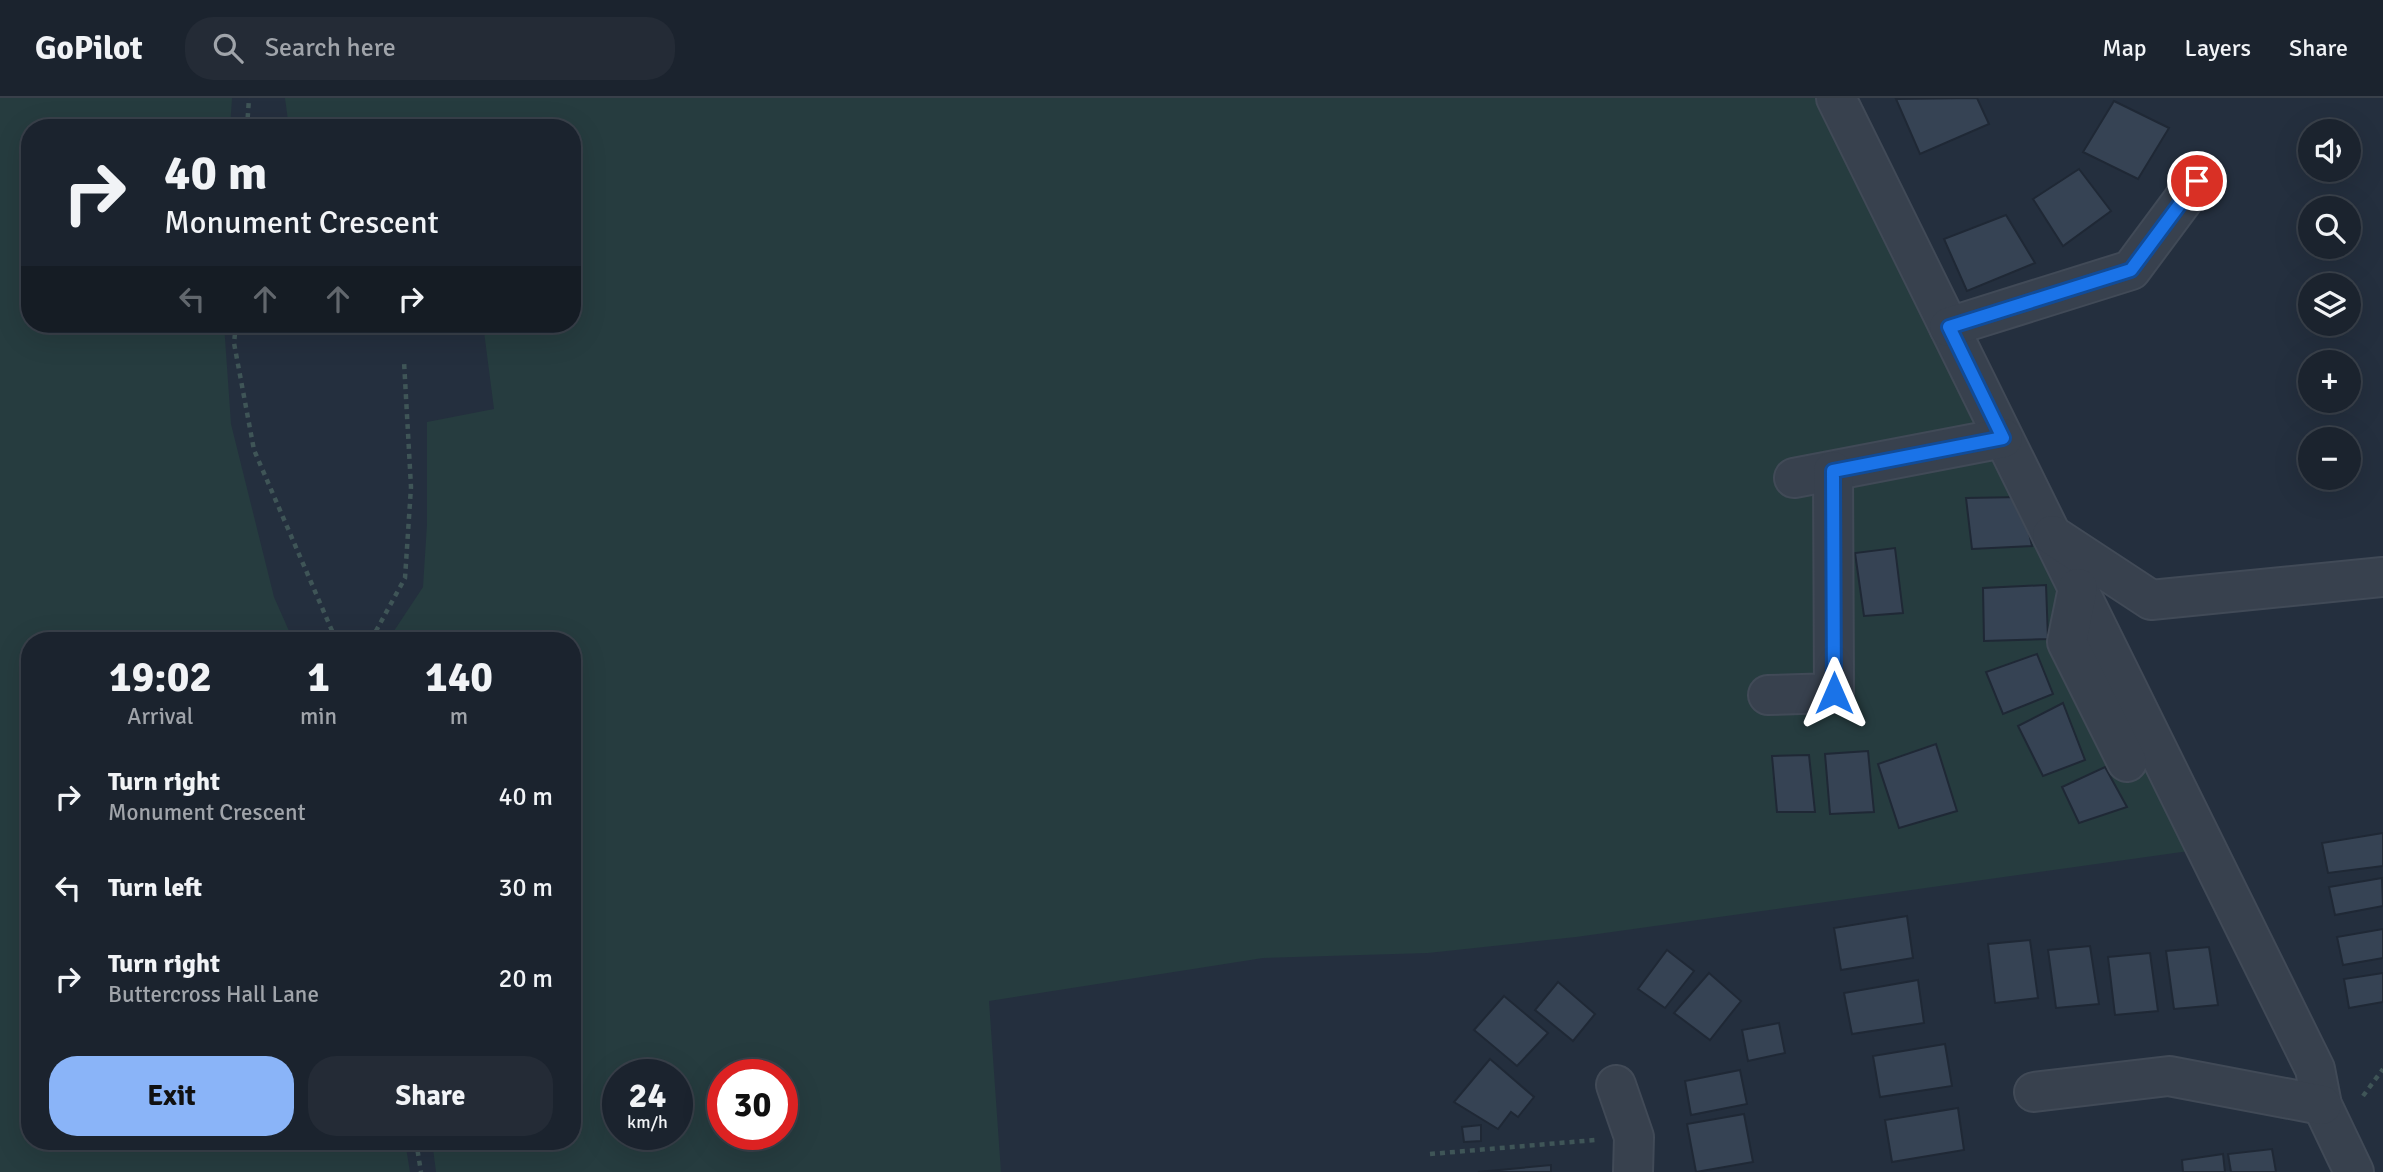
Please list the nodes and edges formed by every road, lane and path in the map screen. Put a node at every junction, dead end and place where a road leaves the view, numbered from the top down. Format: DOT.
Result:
graph roads {
  1 [pos="249,98"];
  2 [pos="1836,98"];
  3 [pos="248,119"];
  4 [pos="2197,181"];
  5 [pos="1949,327"];
  6 [pos="235,333"];
  7 [pos="404,361"];
  8 [pos="2003,438"];
  9 [pos="1833,471"];
  10 [pos="1794,478"];
  11 [pos="2050,533"];
  12 [pos="2383,577"];
  13 [pos="2078,588"];
  14 [pos="332,632"];
  15 [pos="375,632"];
  16 [pos="1768,695"];
  17 [pos="2127,762"];
  18 [pos="1616,1085"];
  19 [pos="2034,1092"];
  20 [pos="2322,1105"];
  21 [pos="417,1150"];
  22 [pos="1430,1154"];
  23 [pos="1634,1155"];
  24 [pos="421,1172"];
  25 [pos="2354,1172"];
  1 -- 3 [label="path"];
  2 -- 5 [label="street"];
  4 -- 5 [label="street"];
  5 -- 8 [label="street"];
  6 -- 14 [label="path"];
  7 -- 15 [label="path"];
  8 -- 9 [label="street"];
  8 -- 11 [label="street"];
  9 -- 10 [label="street"];
  9 -- 16 [label="street"];
  11 -- 12 [label="street"];
  11 -- 13 [label="street"];
  13 -- 17 [label="street"];
  13 -- 20 [label="street"];
  18 -- 23 [label="street"];
  19 -- 20 [label="street"];
  20 -- 25 [label="street"];
  21 -- 24 [label="path"];
  22 -- 23 [label="path"];
}
